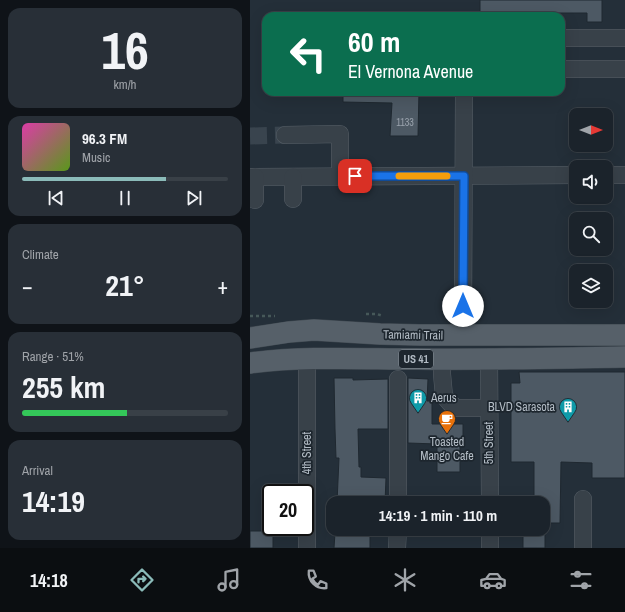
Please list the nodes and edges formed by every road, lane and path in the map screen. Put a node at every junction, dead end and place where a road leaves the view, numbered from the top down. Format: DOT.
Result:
graph roads {
  1 [pos="565,38"];
  2 [pos="625,38"];
  3 [pos="565,69"];
  4 [pos="625,69"];
  5 [pos="464,96"];
  6 [pos="285,135"];
  7 [pos="569,175"];
  8 [pos="613,175"];
  9 [pos="625,175"];
  10 [pos="340,176"];
  11 [pos="464,176"];
  12 [pos="252,177"];
  13 [pos="292,177"];
  14 [pos="293,199"];
  15 [pos="255,200"];
  16 [pos="250,328"];
  17 [pos="314,330"];
  18 [pos="464,335"];
  19 [pos="625,335"];
  20 [pos="250,338"];
  21 [pos="625,357"];
  22 [pos="308,359"];
  23 [pos="442,359"];
  24 [pos="490,359"];
  25 [pos="250,363"];
  26 [pos="398,379"];
  27 [pos="490,408"];
  28 [pos="398,496"];
  29 [pos="490,496"];
  30 [pos="583,500"];
  31 [pos="398,536"];
  32 [pos="490,536"];
  33 [pos="307,548"];
  34 [pos="398,548"];
  35 [pos="490,548"];
  36 [pos="583,548"];
  1 -- 2 [label="street"];
  3 -- 4 [label="street"];
  5 -- 11 [label="street"];
  6 -- 10 [label="street"];
  7 -- 11 [label="street"];
  8 -- 9 [label="street"];
  10 -- 11 [label="street"];
  10 -- 13 [label="street"];
  11 -- 18 [label="street"];
  12 -- 13 [label="street"];
  12 -- 15 [label="street"];
  13 -- 14 [label="street"];
  16 -- 17 [label="main road"];
  17 -- 18 [label="main road, Tamiami Trail / US 41"];
  17 -- 20 [label="main road, Tamiami Trail / US 41"];
  18 -- 19 [label="main road, Tamiami Trail / US 41"];
  21 -- 24 [label="main road, Tamiami Trail / US 41"];
  22 -- 23 [label="main road, Tamiami Trail / US 41"];
  22 -- 25 [label="main road, Tamiami Trail / US 41"];
  22 -- 33 [label="street, 4th Street"];
  23 -- 24 [label="main road, Tamiami Trail / US 41"];
  23 -- 27 [label="street"];
  24 -- 27 [label="street, 5th Street"];
  26 -- 28 [label="street"];
  27 -- 29 [label="street, 5th Street"];
  30 -- 36 [label="street"];
  31 -- 34 [label="street"];
  32 -- 35 [label="street"];
}
